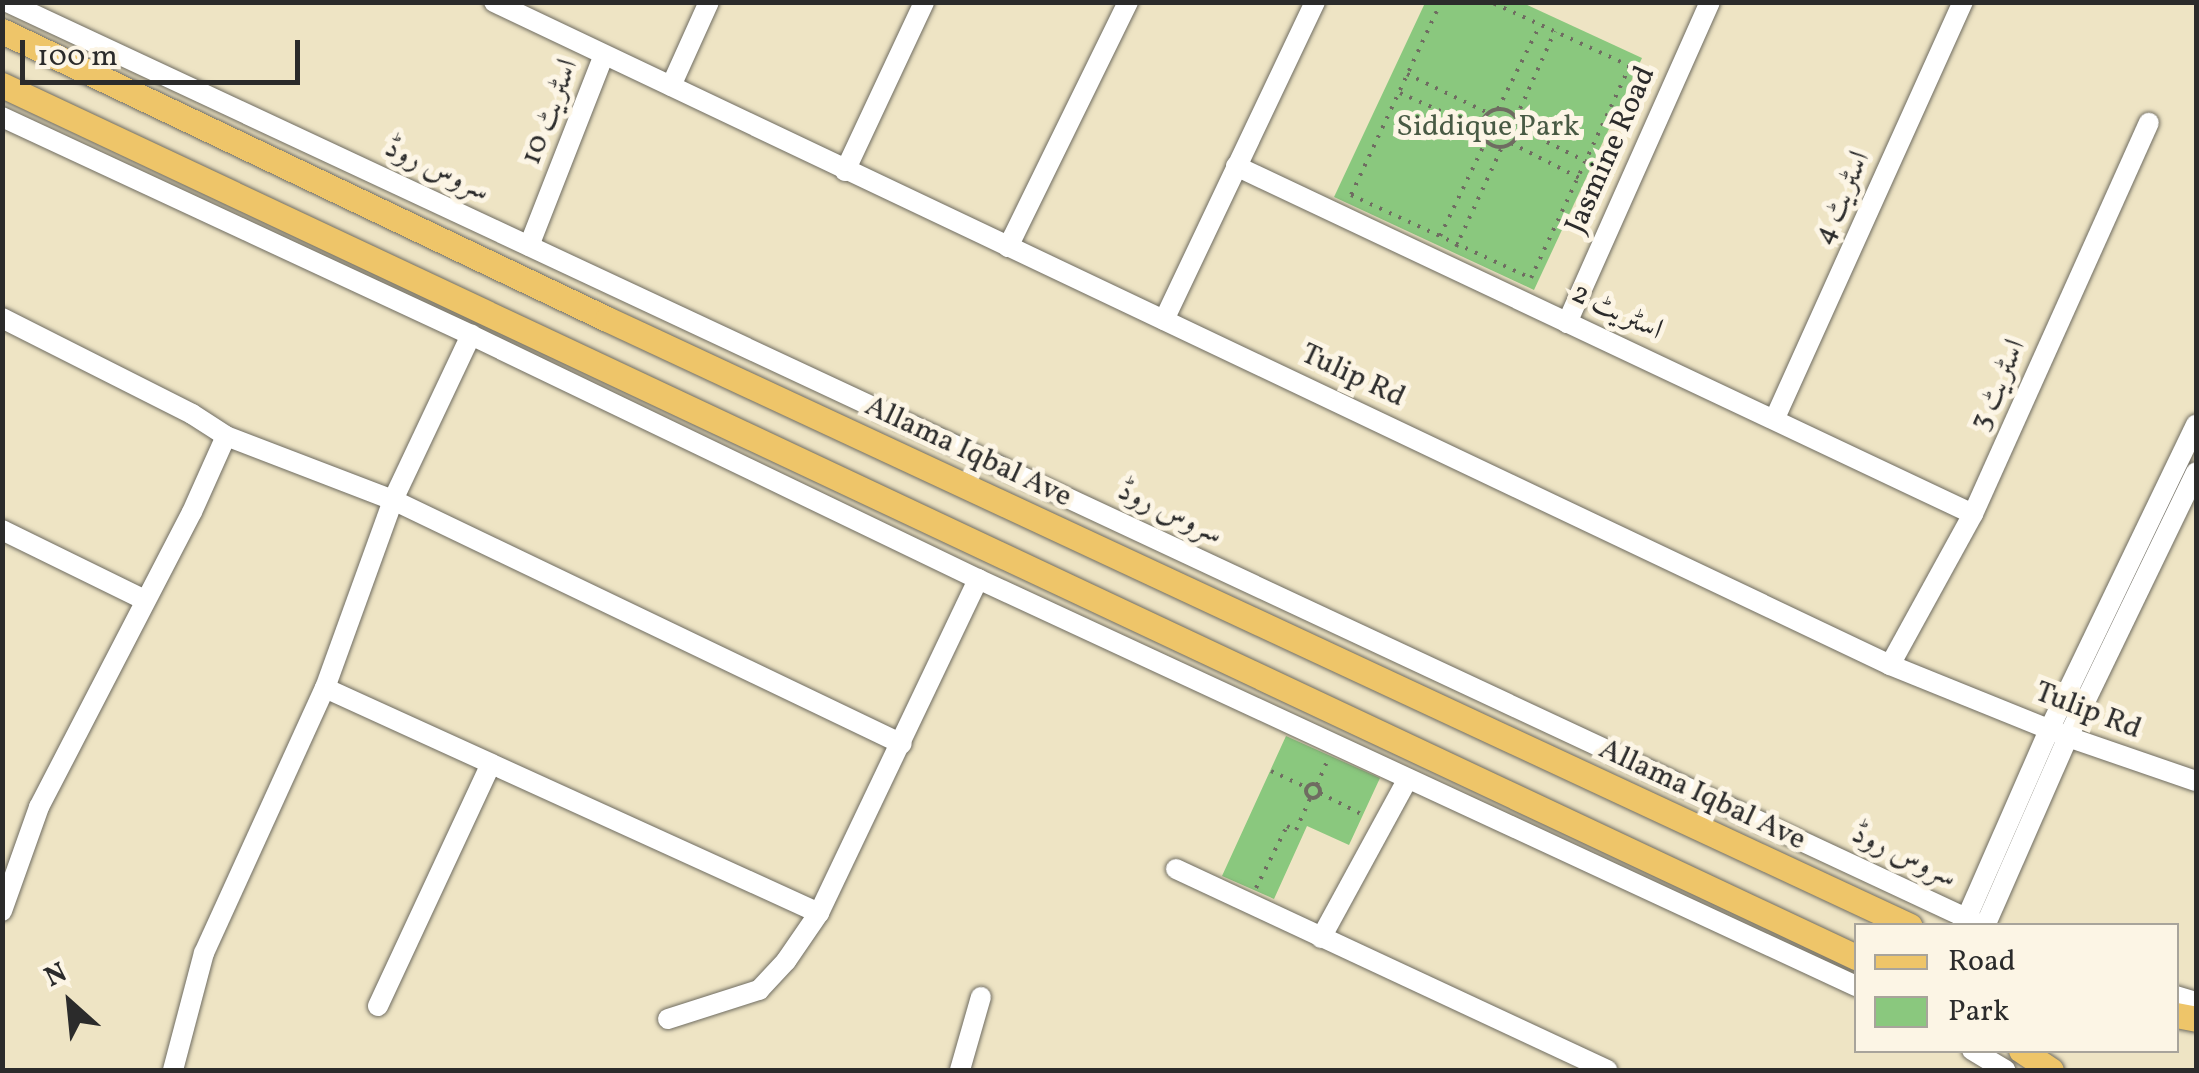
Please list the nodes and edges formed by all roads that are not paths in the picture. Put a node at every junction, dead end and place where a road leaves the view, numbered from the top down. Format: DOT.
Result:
graph roads {
  1 [pos="709,2"];
  2 [pos="924,2"];
  3 [pos="1128,2"];
  4 [pos="1315,2"];
  5 [pos="1710,2"];
  6 [pos="1963,2"];
  7 [pos="18,4"];
  8 [pos="506,5"];
  9 [pos="2,31"];
  10 [pos="604,54"];
  11 [pos="2,85"];
  12 [pos="671,86"];
  13 [pos="2,117"];
  14 [pos="2149,123"];
  15 [pos="1236,166"];
  16 [pos="845,170"];
  17 [pos="529,246"];
  18 [pos="1008,247"];
  19 [pos="2,318"];
  20 [pos="1164,320"];
  21 [pos="1568,323"];
  22 [pos="471,335"];
  23 [pos="1776,418"];
  24 [pos="2196,424"];
  25 [pos="226,436"];
  26 [pos="2192,446"];
  27 [pos="2196,472"];
  28 [pos="394,500"];
  29 [pos="1973,514"];
  30 [pos="2,530"];
  31 [pos="978,579"];
  32 [pos="145,600"];
  33 [pos="1890,665"];
  34 [pos="325,688"];
  35 [pos="2059,733"];
  36 [pos="902,744"];
  37 [pos="491,764"];
  38 [pos="1407,780"];
  39 [pos="2196,781"];
  40 [pos="1176,869"];
  41 [pos="2,911"];
  42 [pos="819,913"];
  43 [pos="1904,923"];
  44 [pos="1972,923"];
  45 [pos="1974,923"];
  46 [pos="1322,938"];
  47 [pos="1854,956"];
  48 [pos="1854,985"];
  49 [pos="981,997"];
  50 [pos="378,1006"];
  51 [pos="668,1019"];
  52 [pos="1977,1053"];
  53 [pos="2026,1053"];
  54 [pos="172,1070"];
  55 [pos="960,1070"];
  56 [pos="1608,1070"];
  57 [pos="2005,1070"];
  58 [pos="2051,1070"];
  1 -- 12 [label="street"];
  2 -- 16 [label="street"];
  3 -- 18 [label="street"];
  4 -- 15 [label="street"];
  5 -- 21 [label="street, Jasmine Road"];
  6 -- 23 [label="street, اسٹریٹ 4"];
  7 -- 17 [label="street, سروس روڈ"];
  8 -- 10 [label="street, Tulip Rd"];
  9 -- 43 [label="main road, Allama Iqbal Ave"];
  10 -- 12 [label="street, Tulip Rd"];
  10 -- 17 [label="street, اسٹریٹ 10"];
  11 -- 47 [label="main road"];
  12 -- 16 [label="street, Tulip Rd"];
  13 -- 22 [label="street"];
  14 -- 29 [label="street, اسٹریٹ 3"];
  15 -- 20 [label="street"];
  15 -- 21 [label="street, اسٹریٹ 2"];
  16 -- 18 [label="street, Tulip Rd"];
  17 -- 44 [label="street, سروس روڈ"];
  18 -- 20 [label="street, Tulip Rd"];
  19 -- 25 [label="street"];
  20 -- 33 [label="street, Tulip Rd"];
  21 -- 23 [label="street, اسٹریٹ 2"];
  22 -- 28 [label="street"];
  22 -- 31 [label="street"];
  23 -- 29 [label="street, اسٹریٹ 2"];
  24 -- 26 [label="street"];
  25 -- 28 [label="street"];
  25 -- 32 [label="street"];
  26 -- 35 [label="street"];
  27 -- 35 [label="street"];
  28 -- 34 [label="street"];
  28 -- 36 [label="street"];
  29 -- 33 [label="street, اسٹریٹ 3"];
  30 -- 32 [label="street"];
  31 -- 36 [label="street"];
  31 -- 38 [label="street"];
  32 -- 41 [label="street"];
  33 -- 35 [label="street, Tulip Rd"];
  34 -- 37 [label="street"];
  34 -- 54 [label="street"];
  35 -- 39 [label="street, Tulip Rd"];
  35 -- 45 [label="street"];
  36 -- 42 [label="street"];
  37 -- 42 [label="street"];
  37 -- 50 [label="street"];
  38 -- 46 [label="street"];
  38 -- 48 [label="street"];
  40 -- 46 [label="street"];
  42 -- 51 [label="street"];
  46 -- 56 [label="street"];
  49 -- 55 [label="street"];
  52 -- 57 [label="street"];
  53 -- 58 [label="main road"];
}
